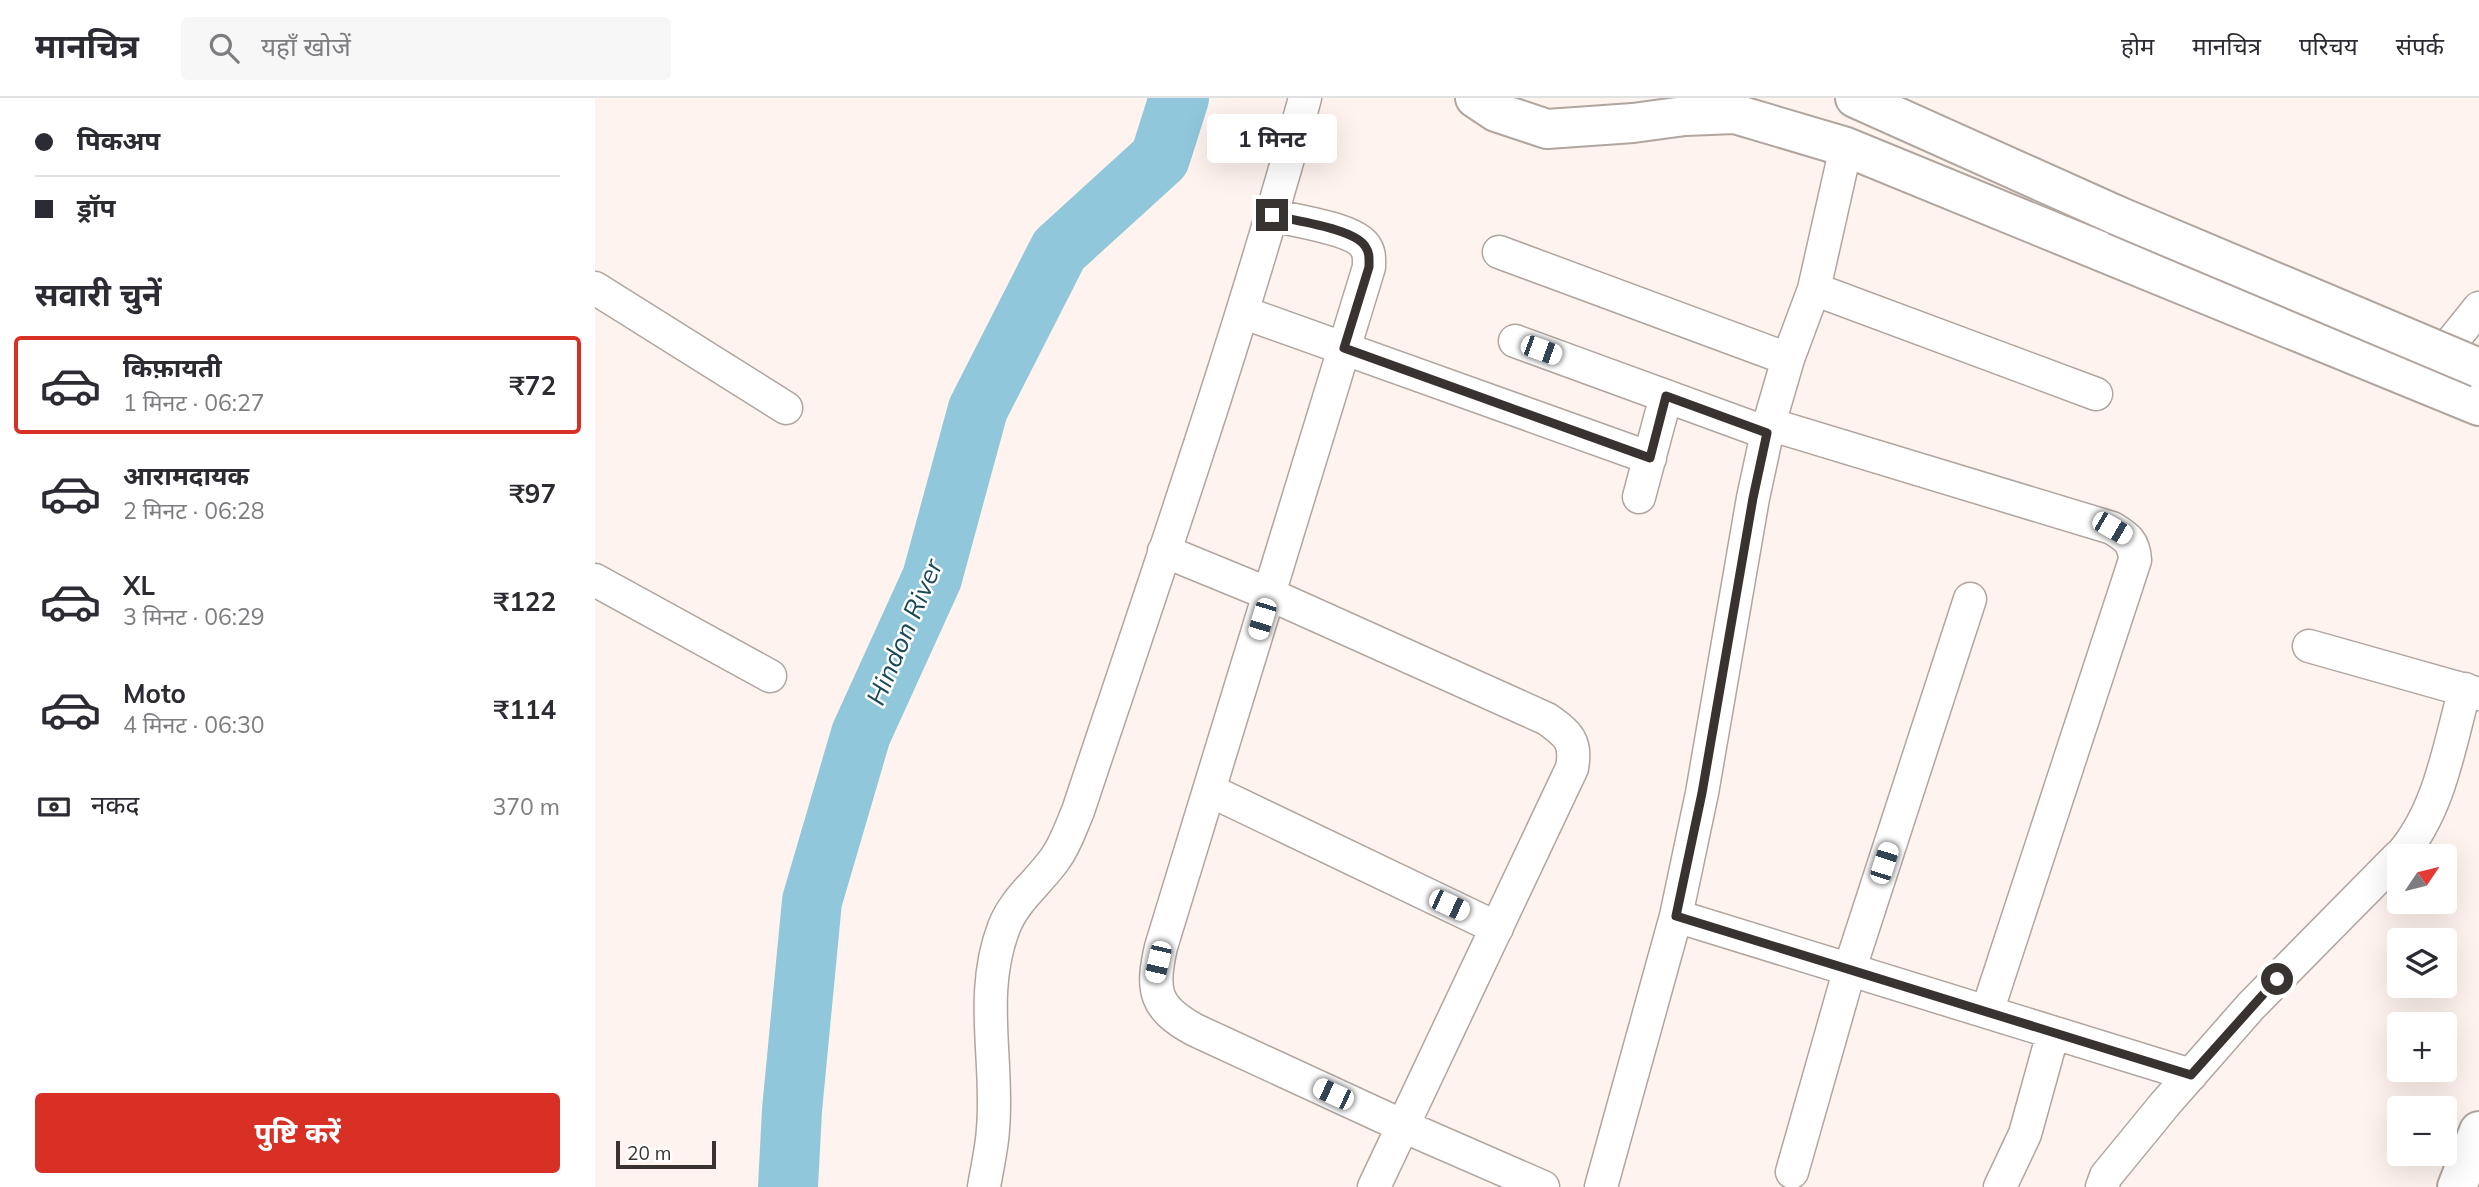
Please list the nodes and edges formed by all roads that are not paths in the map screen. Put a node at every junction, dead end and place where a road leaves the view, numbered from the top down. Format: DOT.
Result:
graph roads {
  1 [pos="1305,98"];
  2 [pos="1475,98"];
  3 [pos="1855,98"];
  4 [pos="1846,147"];
  5 [pos="1272,215"];
  6 [pos="1499,252"];
  7 [pos="595,288"];
  8 [pos="1814,289"];
  9 [pos="2479,307"];
  10 [pos="1241,312"];
  11 [pos="1515,341"];
  12 [pos="1344,348"];
  13 [pos="1789,359"];
  14 [pos="2479,368"];
  15 [pos="2420,382"];
  16 [pos="2096,394"];
  17 [pos="1666,396"];
  18 [pos="2479,406"];
  19 [pos="786,408"];
  20 [pos="1768,429"];
  21 [pos="1650,458"];
  22 [pos="1639,497"];
  23 [pos="1164,551"];
  24 [pos="595,580"];
  25 [pos="1269,594"];
  26 [pos="1970,599"];
  27 [pos="2309,646"];
  28 [pos="770,676"];
  29 [pos="2472,692"];
  30 [pos="1209,790"];
  31 [pos="2411,844"];
  32 [pos="2387,869"];
  33 [pos="1676,916"];
  34 [pos="1497,928"];
  35 [pos="1850,968"];
  36 [pos="1987,1012"];
  37 [pos="2053,1033"];
  38 [pos="2191,1075"];
  39 [pos="1403,1126"];
  40 [pos="2479,1131"];
  41 [pos="1792,1172"];
  42 [pos="984,1187"];
  43 [pos="1374,1187"];
  44 [pos="1543,1187"];
  45 [pos="1601,1187"];
  46 [pos="2000,1187"];
  47 [pos="2102,1187"];
  48 [pos="2457,1187"];
  1 -- 5 [label="street"];
  2 -- 4 [label="main road"];
  3 -- 14 [label="main road, bridge"];
  4 -- 8 [label="street"];
  4 -- 15 [label="main road"];
  5 -- 10 [label="street"];
  5 -- 12 [label="street"];
  6 -- 13 [label="street"];
  7 -- 19 [label="street"];
  8 -- 13 [label="street"];
  8 -- 16 [label="street"];
  9 -- 15 [label="street"];
  10 -- 12 [label="street"];
  10 -- 23 [label="street"];
  11 -- 17 [label="street"];
  12 -- 21 [label="street"];
  12 -- 25 [label="street"];
  13 -- 20 [label="street"];
  15 -- 18 [label="main road"];
  17 -- 20 [label="street"];
  17 -- 21 [label="street"];
  20 -- 33 [label="street"];
  20 -- 36 [label="street"];
  21 -- 22 [label="street"];
  23 -- 25 [label="street"];
  23 -- 42 [label="street"];
  24 -- 28 [label="street"];
  25 -- 30 [label="street"];
  25 -- 34 [label="street"];
  26 -- 35 [label="street"];
  27 -- 29 [label="street"];
  29 -- 31 [label="street"];
  30 -- 34 [label="street"];
  30 -- 39 [label="street"];
  32 -- 38 [label="street"];
  33 -- 35 [label="street"];
  33 -- 45 [label="street"];
  34 -- 39 [label="street"];
  35 -- 36 [label="street"];
  35 -- 41 [label="street"];
  36 -- 37 [label="street"];
  37 -- 38 [label="street"];
  37 -- 46 [label="street"];
  38 -- 47 [label="street"];
  39 -- 43 [label="street"];
  39 -- 44 [label="street"];
  40 -- 48 [label="main road"];
}
